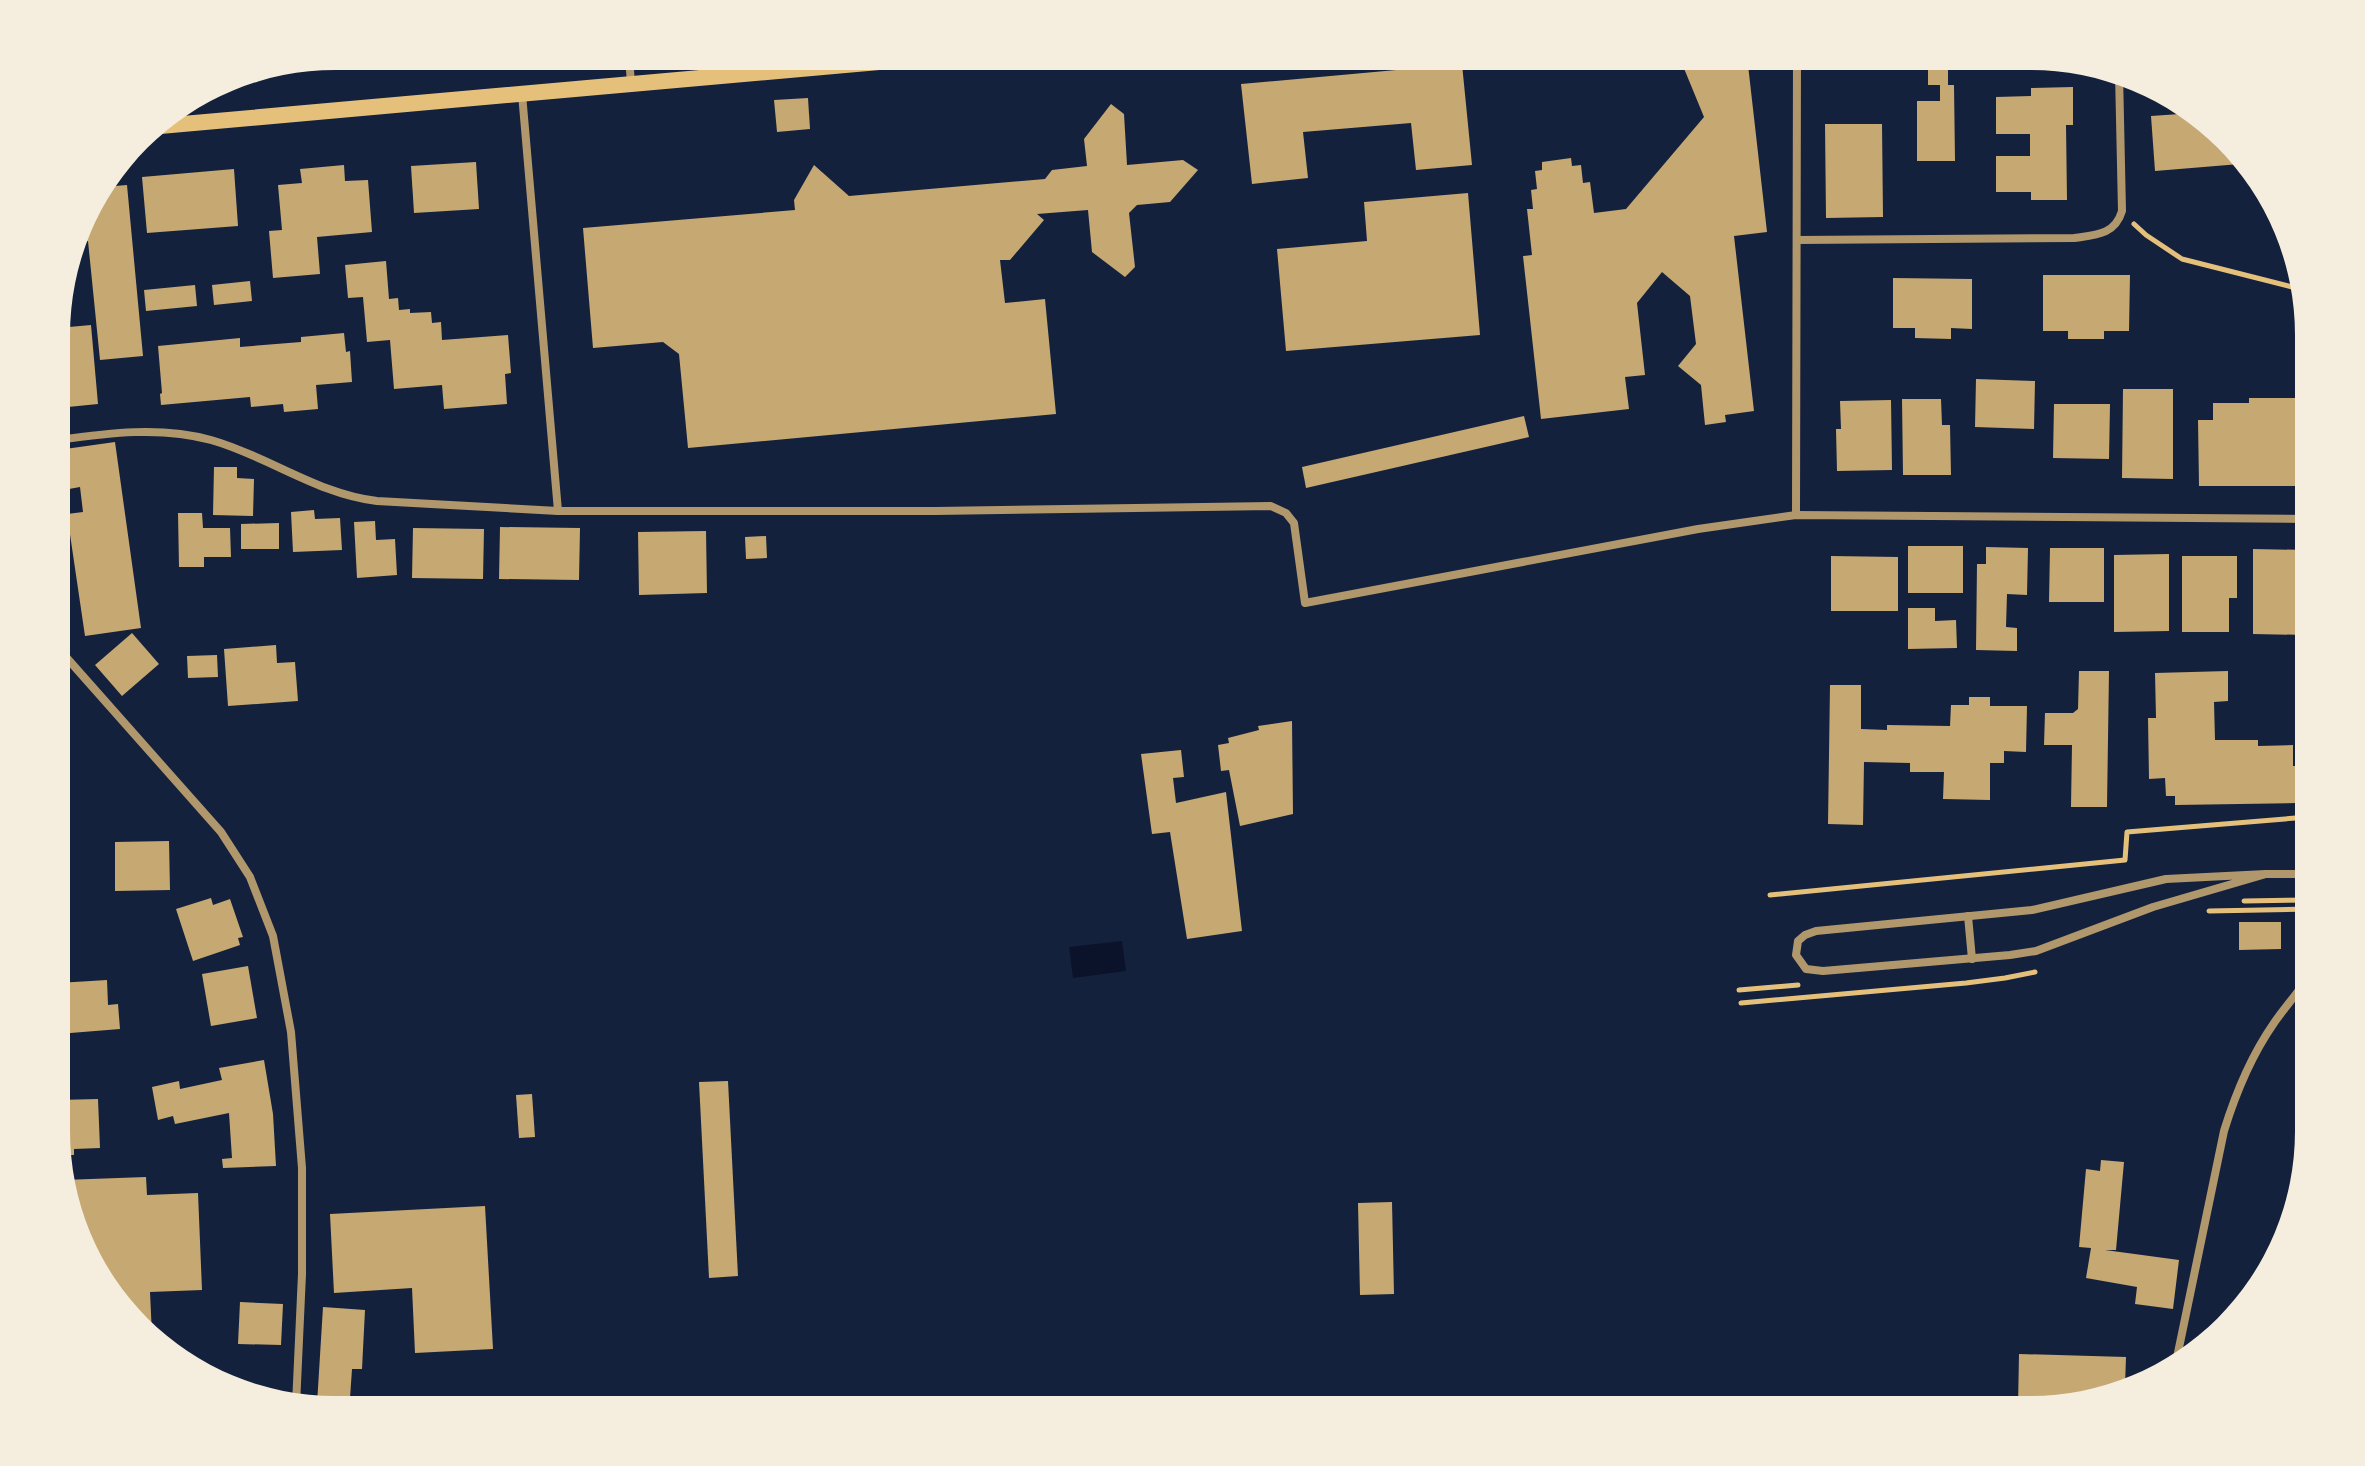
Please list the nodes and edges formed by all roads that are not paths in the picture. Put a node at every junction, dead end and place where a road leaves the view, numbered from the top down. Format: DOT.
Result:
graph roads {
  1 [pos="630,70"];
  2 [pos="794,70"];
  3 [pos="1797,70"];
  4 [pos="631,85"];
  5 [pos="2119,86"];
  6 [pos="522,94"];
  7 [pos="174,125"];
  8 [pos="1797,240"];
  9 [pos="70,439"];
  10 [pos="558,511"];
  11 [pos="1796,515"];
  12 [pos="2294,519"];
  13 [pos="70,662"];
  14 [pos="2266,874"];
  15 [pos="2294,874"];
  16 [pos="1968,916"];
  17 [pos="1972,959"];
  18 [pos="2294,996"];
  19 [pos="2179,1349"];
  20 [pos="297,1393"];
  1 -- 4 [label="street"];
  2 -- 4 [label="main road"];
  3 -- 8 [label="street"];
  4 -- 6 [label="main road"];
  5 -- 8 [label="street"];
  6 -- 7 [label="main road"];
  6 -- 10 [label="street"];
  8 -- 11 [label="street"];
  9 -- 10 [label="street"];
  10 -- 11 [label="street"];
  11 -- 12 [label="street"];
  13 -- 20 [label="street"];
  14 -- 15 [label="street"];
  14 -- 16 [label="street"];
  14 -- 17 [label="street"];
  16 -- 17 [label="street"];
  16 -- 17 [label="street"];
  18 -- 19 [label="street"];
}
